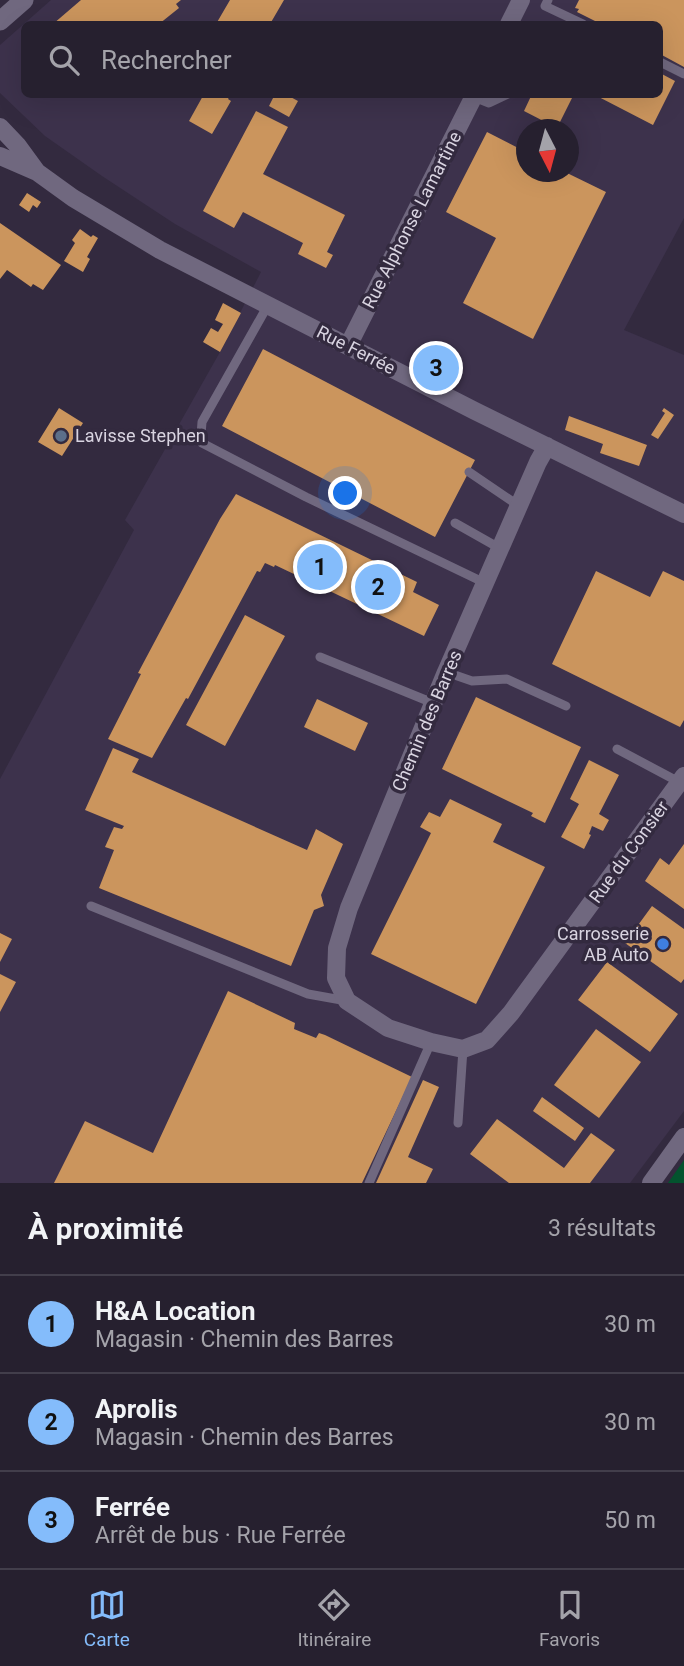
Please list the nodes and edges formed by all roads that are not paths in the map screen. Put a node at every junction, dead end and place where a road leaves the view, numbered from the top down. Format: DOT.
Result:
graph roads {
  1 [pos="24,0"];
  2 [pos="521,0"];
  3 [pos="548,0"];
  4 [pos="0,21"];
  5 [pos="514,21"];
  6 [pos="577,21"];
  7 [pos="663,64"];
  8 [pos="684,74"];
  9 [pos="473,98"];
  10 [pos="478,98"];
  11 [pos="500,98"];
  12 [pos="3,138"];
  13 [pos="0,156"];
  14 [pos="37,172"];
  15 [pos="268,305"];
  16 [pos="348,346"];
  17 [pos="547,446"];
  18 [pos="469,472"];
  19 [pos="519,506"];
  20 [pos="684,514"];
  21 [pos="455,523"];
  22 [pos="500,549"];
  23 [pos="486,583"];
  24 [pos="320,657"];
  25 [pos="446,672"];
  26 [pos="433,703"];
  27 [pos="566,706"];
  28 [pos="617,749"];
  29 [pos="682,779"];
  30 [pos="91,906"];
  31 [pos="347,1001"];
  32 [pos="431,1042"];
  33 [pos="463,1049"];
  34 [pos="458,1123"];
  35 [pos="684,1138"];
  36 [pos="369,1183"];
  37 [pos="651,1183"];
  1 -- 4 [label="street"];
  2 -- 5 [label="street"];
  3 -- 6 [label="lane"];
  7 -- 8 [label="lane"];
  9 -- 16 [label="street, Rue Alphonse Lamartine"];
  10 -- 11 [label="lane"];
  12 -- 14 [label="street, Rue Ferrée"];
  13 -- 14 [label="street, Rue Ferrée"];
  14 -- 15 [label="street, Rue Ferrée"];
  15 -- 16 [label="street, Rue Ferrée"];
  15 -- 23 [label="lane"];
  16 -- 17 [label="street, Rue Ferrée"];
  17 -- 19 [label="street, Chemin des Barres"];
  17 -- 20 [label="street, Rue Ferrée"];
  18 -- 19 [label="lane"];
  19 -- 22 [label="street, Chemin des Barres"];
  21 -- 22 [label="lane"];
  22 -- 23 [label="street, Chemin des Barres"];
  23 -- 25 [label="street, Chemin des Barres"];
  24 -- 26 [label="lane"];
  25 -- 26 [label="street, Chemin des Barres"];
  25 -- 27 [label="lane"];
  26 -- 31 [label="street, Chemin des Barres"];
  28 -- 29 [label="lane"];
  29 -- 33 [label="street, Rue du Consier"];
  30 -- 31 [label="lane"];
  31 -- 32 [label="street"];
  32 -- 33 [label="street"];
  32 -- 36 [label="lane"];
  33 -- 34 [label="lane"];
  35 -- 37 [label="street"];
}
